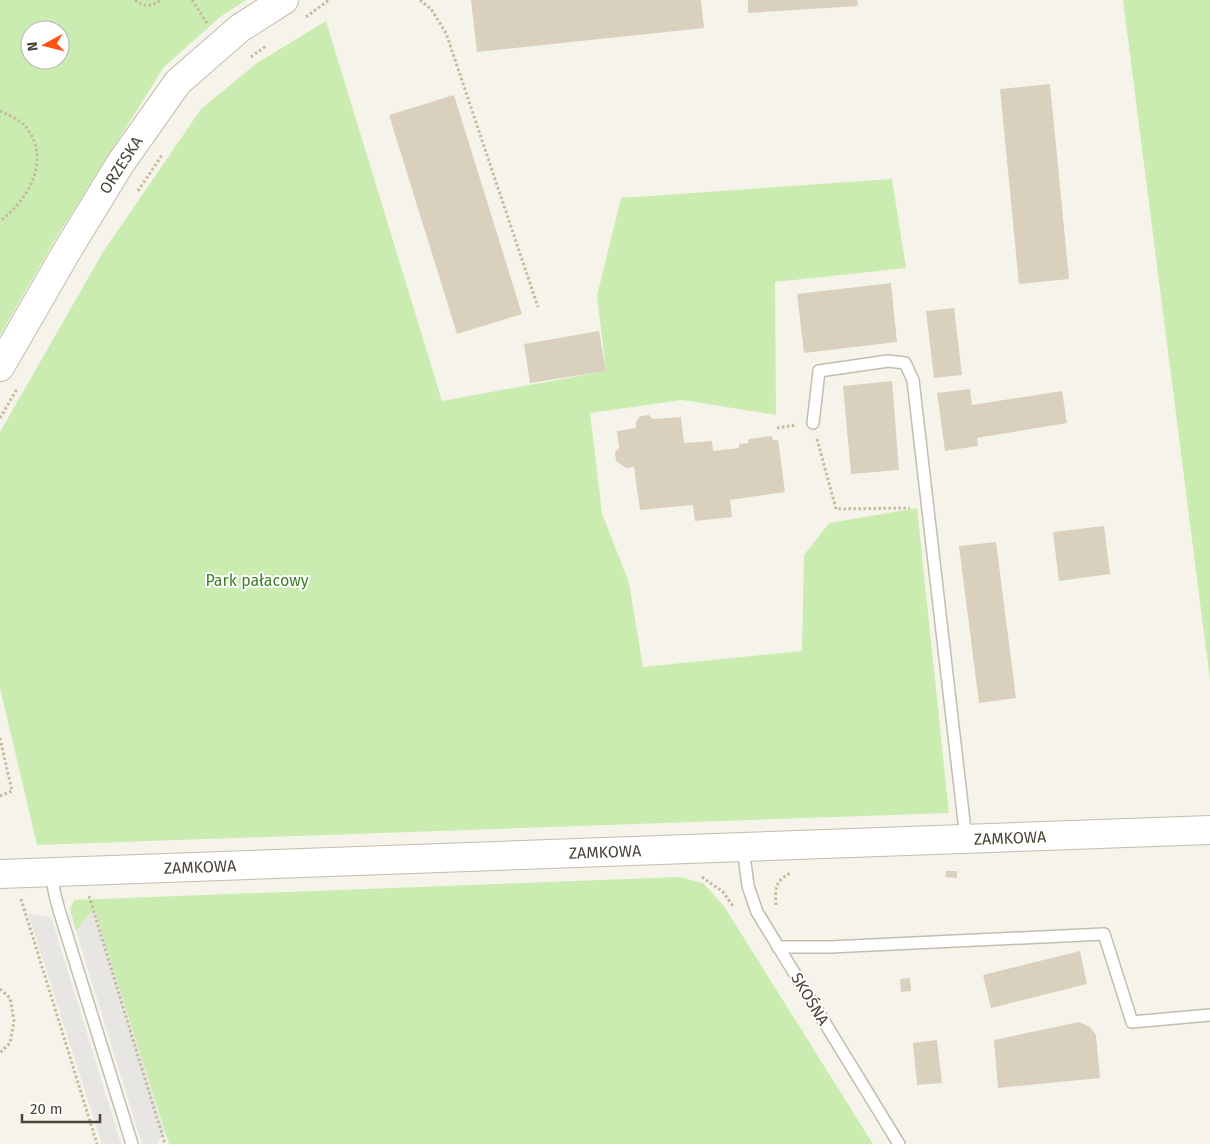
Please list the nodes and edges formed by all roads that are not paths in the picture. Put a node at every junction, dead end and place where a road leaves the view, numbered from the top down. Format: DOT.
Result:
graph roads {
  1 [pos="284,0"];
  2 [pos="10,376"];
  3 [pos="813,423"];
  4 [pos="1210,830"];
  5 [pos="966,839"];
  6 [pos="743,847"];
  7 [pos="51,872"];
  8 [pos="0,874"];
  9 [pos="778,947"];
  10 [pos="1210,1015"];
  11 [pos="132,1144"];
  12 [pos="898,1144"];
  1 -- 2 [label="street, ORZESKA"];
  3 -- 5 [label="lane"];
  4 -- 5 [label="street, ZAMKOWA"];
  5 -- 6 [label="street, ZAMKOWA"];
  6 -- 7 [label="street, ZAMKOWA"];
  6 -- 9 [label="lane, SKOŚNA"];
  7 -- 8 [label="street, ZAMKOWA"];
  7 -- 11 [label="lane"];
  9 -- 10 [label="lane"];
  9 -- 12 [label="lane, SKOŚNA"];
}
